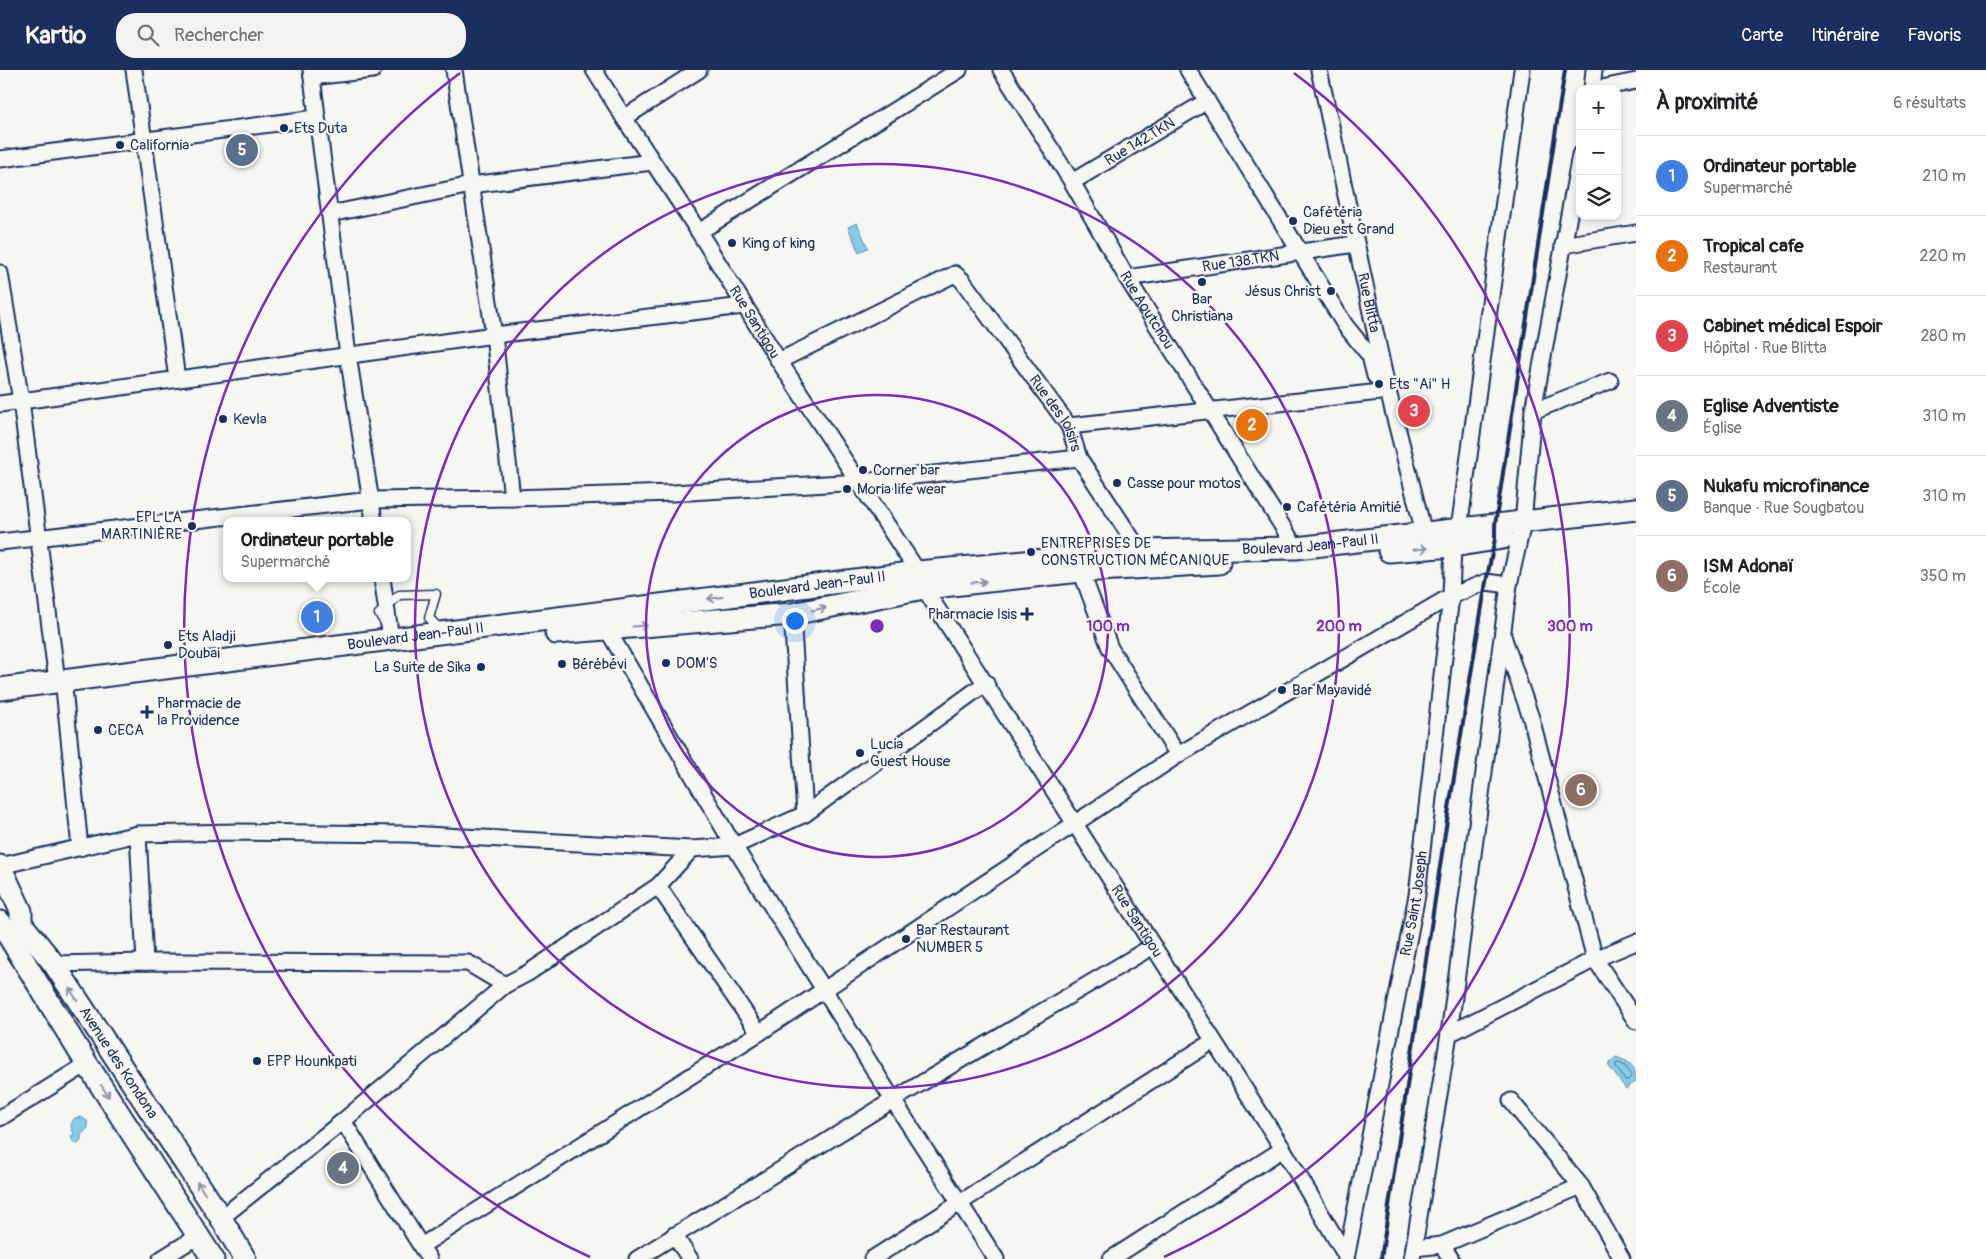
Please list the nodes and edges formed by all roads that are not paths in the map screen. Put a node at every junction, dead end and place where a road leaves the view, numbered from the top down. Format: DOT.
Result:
graph roads {
  1 [pos="134,70"];
  2 [pos="373,70"];
  3 [pos="454,70"];
  4 [pos="594,70"];
  5 [pos="699,70"];
  6 [pos="959,70"];
  7 [pos="1001,70"];
  8 [pos="1188,70"];
  9 [pos="1319,70"];
  10 [pos="1522,70"];
  11 [pos="1594,70"];
  12 [pos="311,73"];
  13 [pos="1636,81"];
  14 [pos="1592,85"];
  15 [pos="1616,85"];
  16 [pos="1207,101"];
  17 [pos="316,118"];
  18 [pos="624,118"];
  19 [pos="143,140"];
  20 [pos="0,159"];
  21 [pos="652,162"];
  22 [pos="1576,175"];
  23 [pos="1072,182"];
  24 [pos="471,185"];
  25 [pos="330,214"];
  26 [pos="700,232"];
  27 [pos="1636,233"];
  28 [pos="1355,244"];
  29 [pos="1563,245"];
  30 [pos="1298,252"];
  31 [pos="0,273"];
  32 [pos="1127,278"];
  33 [pos="744,306"];
  34 [pos="494,335"];
  35 [pos="348,356"];
  36 [pos="779,361"];
  37 [pos="177,379"];
  38 [pos="1610,380"];
  39 [pos="1383,389"];
  40 [pos="21,402"];
  41 [pos="0,404"];
  42 [pos="1210,410"];
  43 [pos="1533,411"];
  44 [pos="1068,426"];
  45 [pos="1079,458"];
  46 [pos="860,482"];
  47 [pos="512,498"];
  48 [pos="371,500"];
  49 [pos="1636,509"];
  50 [pos="373,517"];
  51 [pos="1636,522"];
  52 [pos="1522,530"];
  53 [pos="1424,533"];
  54 [pos="1453,535"];
  55 [pos="38,537"];
  56 [pos="0,542"];
  57 [pos="1296,548"];
  58 [pos="1140,551"];
  59 [pos="1081,571"];
  60 [pos="921,580"];
  61 [pos="383,582"];
  62 [pos="1509,585"];
  63 [pos="1451,596"];
  64 [pos="792,614"];
  65 [pos="607,629"];
  66 [pos="1502,633"];
  67 [pos="445,634"];
  68 [pos="393,639"];
  69 [pos="986,683"];
  70 [pos="61,685"];
  71 [pos="0,690"];
  72 [pos="0,698"];
  73 [pos="1178,755"];
  74 [pos="805,814"];
  75 [pos="1076,824"];
  76 [pos="138,834"];
  77 [pos="734,846"];
  78 [pos="80,848"];
  79 [pos="692,849"];
  80 [pos="0,866"];
  81 [pos="658,886"];
  82 [pos="6,927"];
  83 [pos="1636,942"];
  84 [pos="1153,946"];
  85 [pos="1595,959"];
  86 [pos="145,962"];
  87 [pos="54,964"];
  88 [pos="505,985"];
  89 [pos="824,990"];
  90 [pos="1636,1021"];
  91 [pos="759,1033"];
  92 [pos="1449,1034"];
  93 [pos="1213,1041"];
  94 [pos="87,1064"];
  95 [pos="893,1100"];
  96 [pos="1511,1100"];
  97 [pos="0,1118"];
  98 [pos="343,1121"];
  99 [pos="1283,1149"];
  100 [pos="1581,1186"];
  101 [pos="961,1203"];
  102 [pos="221,1218"];
  103 [pos="674,1235"];
  104 [pos="198,1236"];
  105 [pos="1442,1245"];
  106 [pos="425,1253"];
  107 [pos="1413,1253"];
  108 [pos="1346,1258"];
  109 [pos="161,1259"];
  110 [pos="213,1259"];
  111 [pos="245,1259"];
  112 [pos="636,1259"];
  113 [pos="690,1259"];
  114 [pos="872,1259"];
  115 [pos="996,1259"];
  116 [pos="1111,1259"];
  117 [pos="1451,1259"];
  118 [pos="1622,1259"];
  1 -- 19 [label="street"];
  2 -- 12 [label="street"];
  3 -- 24 [label="street"];
  4 -- 18 [label="street, Rue Santigou"];
  5 -- 18 [label="street"];
  6 -- 26 [label="street"];
  7 -- 23 [label="street, Rue Aoutchou"];
  8 -- 16 [label="street"];
  9 -- 28 [label="street, Rue Blitta"];
  10 -- 54 [label="street, Rue Saint Joseph"];
  11 -- 14 [label="street"];
  12 -- 17 [label="street"];
  13 -- 15 [label="street"];
  16 -- 23 [label="street, Rue 142.TKN"];
  16 -- 30 [label="street"];
  17 -- 19 [label="street"];
  17 -- 25 [label="street"];
  18 -- 21 [label="street, Rue Santigou"];
  19 -- 20 [label="street"];
  19 -- 37 [label="street"];
  21 -- 24 [label="street"];
  21 -- 26 [label="street, Rue Santigou"];
  22 -- 29 [label="street"];
  23 -- 32 [label="street, Rue Aoutchou"];
  24 -- 25 [label="street"];
  24 -- 34 [label="street"];
  25 -- 35 [label="street"];
  26 -- 33 [label="street, Rue Santigou"];
  27 -- 29 [label="street"];
  28 -- 30 [label="street, Rue 138.TKN"];
  28 -- 39 [label="street, Rue Blitta"];
  29 -- 43 [label="street"];
  30 -- 32 [label="street, Rue 138.TKN"];
  30 -- 39 [label="street"];
  31 -- 40 [label="street"];
  32 -- 42 [label="street, Rue Aoutchou"];
  33 -- 34 [label="street"];
  33 -- 36 [label="street, Rue Santigou"];
  34 -- 35 [label="street"];
  34 -- 47 [label="street"];
  35 -- 37 [label="street"];
  35 -- 48 [label="street"];
  36 -- 44 [label="street, Rue des loisirs"];
  36 -- 46 [label="street, Rue Santigou"];
  37 -- 40 [label="street"];
  38 -- 43 [label="street"];
  39 -- 42 [label="street"];
  39 -- 53 [label="street, Rue Blitta"];
  40 -- 41 [label="street"];
  40 -- 55 [label="street"];
  42 -- 44 [label="street"];
  42 -- 57 [label="street, Rue Aoutchou"];
  43 -- 52 [label="street"];
  44 -- 45 [label="street, Rue des loisirs"];
  45 -- 46 [label="street"];
  45 -- 58 [label="street, Rue des loisirs"];
  46 -- 47 [label="street"];
  46 -- 60 [label="street, Rue Santigou"];
  47 -- 48 [label="street"];
  48 -- 50 [label="street"];
  48 -- 55 [label="street"];
  49 -- 52 [label="main road, Boulevard Jean-Paul II"];
  51 -- 52 [label="main road, Boulevard Jean-Paul II"];
  52 -- 54 [label="main road, Boulevard Jean-Paul II"];
  52 -- 62 [label="street"];
  53 -- 54 [label="main road, Boulevard Jean-Paul II"];
  53 -- 57 [label="main road, Boulevard Jean-Paul II"];
  59 -- 54 [label="main road, Boulevard Jean-Paul II, one-way"];
  54 -- 63 [label="street, Rue Saint Joseph"];
  55 -- 56 [label="street"];
  55 -- 70 [label="street"];
  57 -- 58 [label="main road, Boulevard Jean-Paul II"];
  58 -- 60 [label="main road, Boulevard Jean-Paul II"];
  60 -- 59 [label="main road, Boulevard Jean-Paul II, one-way"];
  59 -- 73 [label="street"];
  64 -- 60 [label="main road, Boulevard Jean-Paul II, one-way"];
  60 -- 67 [label="main road, Boulevard Jean-Paul II, one-way"];
  60 -- 69 [label="street, Rue Santigou"];
  61 -- 68 [label="street"];
  62 -- 63 [label="street"];
  62 -- 66 [label="street"];
  63 -- 73 [label="street"];
  63 -- 108 [label="street, Rue Saint Joseph"];
  65 -- 64 [label="main road, Boulevard Jean-Paul II, one-way"];
  64 -- 74 [label="street"];
  65 -- 70 [label="main road, Boulevard Jean-Paul II"];
  65 -- 77 [label="street"];
  66 -- 85 [label="street"];
  66 -- 92 [label="street"];
  67 -- 68 [label="main road, Boulevard Jean-Paul II"];
  67 -- 68 [label="lane"];
  68 -- 70 [label="main road, Boulevard Jean-Paul II"];
  69 -- 74 [label="street"];
  69 -- 75 [label="street, Rue Santigou"];
  70 -- 71 [label="main road, Boulevard Jean-Paul II"];
  70 -- 72 [label="main road, Boulevard Jean-Paul II"];
  70 -- 78 [label="street"];
  73 -- 75 [label="street"];
  74 -- 77 [label="street"];
  75 -- 84 [label="street, Rue Santigou"];
  75 -- 89 [label="street"];
  76 -- 78 [label="street"];
  76 -- 79 [label="street"];
  76 -- 86 [label="street"];
  77 -- 79 [label="street"];
  77 -- 89 [label="street"];
  78 -- 80 [label="street"];
  79 -- 81 [label="street"];
  80 -- 82 [label="main road, Avenue des Kondona"];
  81 -- 88 [label="street"];
  81 -- 91 [label="street"];
  82 -- 87 [label="main road, Avenue des Kondona"];
  82 -- 94 [label="main road, Avenue des Kondona"];
  83 -- 85 [label="street"];
  84 -- 93 [label="street, Rue Santigou"];
  84 -- 95 [label="street"];
  85 -- 90 [label="street"];
  85 -- 92 [label="street"];
  86 -- 87 [label="street"];
  86 -- 88 [label="street"];
  102 -- 87 [label="main road, Avenue des Kondona, one-way"];
  88 -- 98 [label="street"];
  89 -- 91 [label="street"];
  89 -- 95 [label="street"];
  91 -- 106 [label="street"];
  92 -- 107 [label="street"];
  93 -- 99 [label="street, Rue Santigou"];
  93 -- 101 [label="street"];
  94 -- 97 [label="street"];
  94 -- 104 [label="main road, Avenue des Kondona, one-way"];
  95 -- 101 [label="street"];
  95 -- 103 [label="street"];
  96 -- 100 [label="street"];
  98 -- 102 [label="street"];
  98 -- 106 [label="street"];
  99 -- 108 [label="street, Rue Santigou"];
  99 -- 116 [label="street"];
  100 -- 105 [label="street"];
  100 -- 118 [label="street"];
  101 -- 114 [label="street"];
  101 -- 115 [label="street"];
  102 -- 111 [label="main road, Avenue des Kondona"];
  103 -- 112 [label="street"];
  103 -- 113 [label="street"];
  104 -- 109 [label="street"];
  104 -- 110 [label="main road, Avenue des Kondona"];
  105 -- 107 [label="street"];
  105 -- 117 [label="street"];
}
